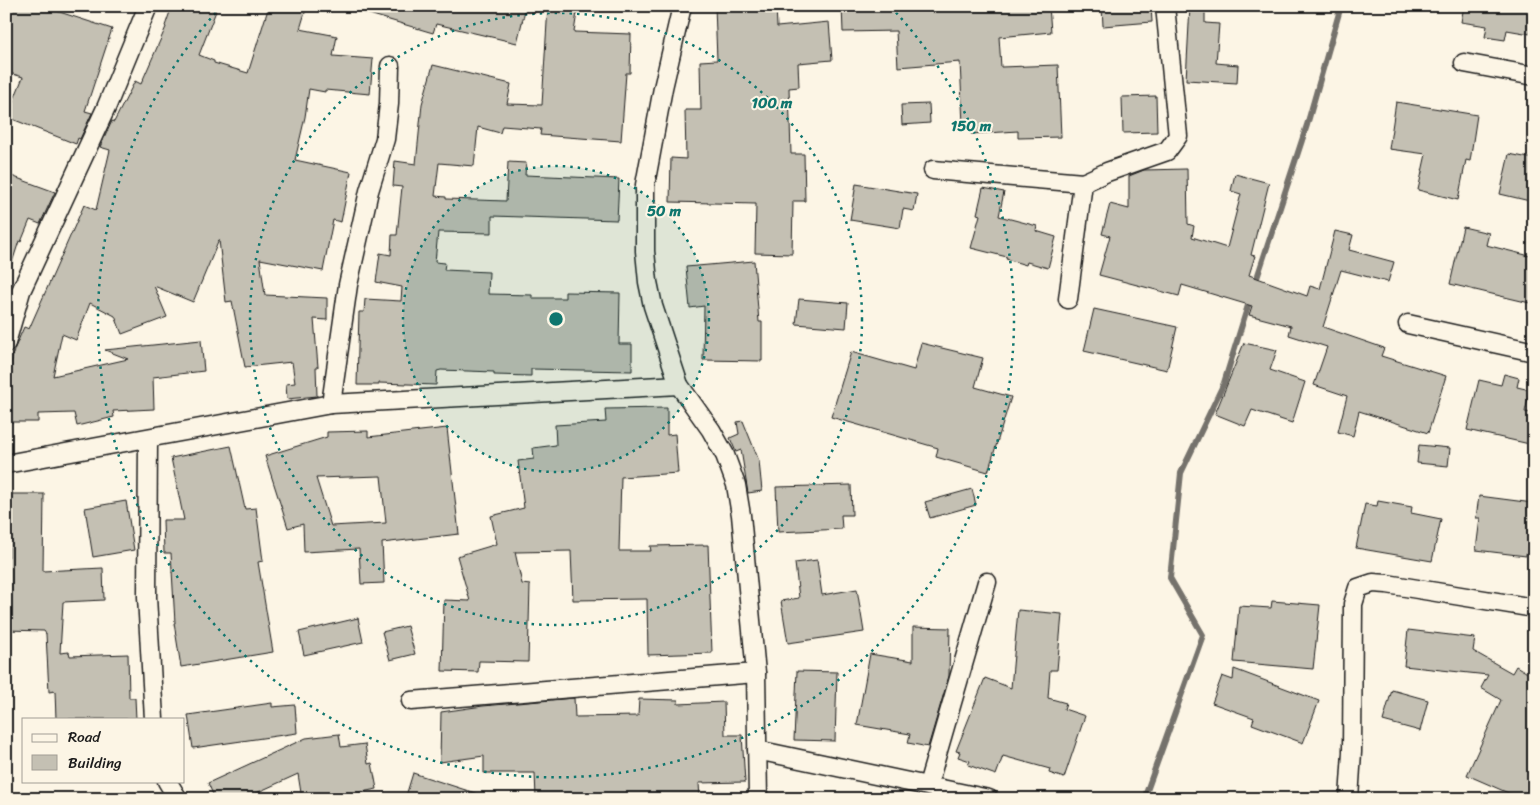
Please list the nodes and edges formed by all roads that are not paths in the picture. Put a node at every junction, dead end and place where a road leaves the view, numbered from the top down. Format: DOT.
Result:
graph roads {
  1 [pos="148,6"];
  2 [pos="682,6"];
  3 [pos="1165,6"];
  4 [pos="1464,63"];
  5 [pos="390,66"];
  6 [pos="1534,76"];
  7 [pos="933,170"];
  8 [pos="1083,183"];
  9 [pos="1068,299"];
  10 [pos="1408,324"];
  11 [pos="6,343"];
  12 [pos="1534,352"];
  13 [pos="679,385"];
  14 [pos="331,404"];
  15 [pos="148,438"];
  16 [pos="6,464"];
  17 [pos="987,582"];
  18 [pos="1534,608"];
  19 [pos="756,673"];
  20 [pos="410,700"];
  21 [pos="154,718"];
  22 [pos="758,750"];
  23 [pos="169,782"];
  24 [pos="928,785"];
  25 [pos="178,799"];
  26 [pos="758,799"];
  27 [pos="989,799"];
  28 [pos="1348,799"];
  1 -- 11 [label="street"];
  2 -- 13 [label="street"];
  3 -- 8 [label="street"];
  4 -- 6 [label="street"];
  5 -- 14 [label="street"];
  7 -- 8 [label="street"];
  8 -- 9 [label="street"];
  10 -- 12 [label="street"];
  13 -- 14 [label="street"];
  13 -- 19 [label="street"];
  14 -- 15 [label="street"];
  15 -- 16 [label="street"];
  15 -- 21 [label="street"];
  17 -- 24 [label="street"];
  18 -- 28 [label="street"];
  19 -- 20 [label="street"];
  19 -- 22 [label="street"];
  22 -- 24 [label="street"];
  22 -- 26 [label="street"];
  23 -- 25 [label="street"];
  24 -- 27 [label="street"];
}
